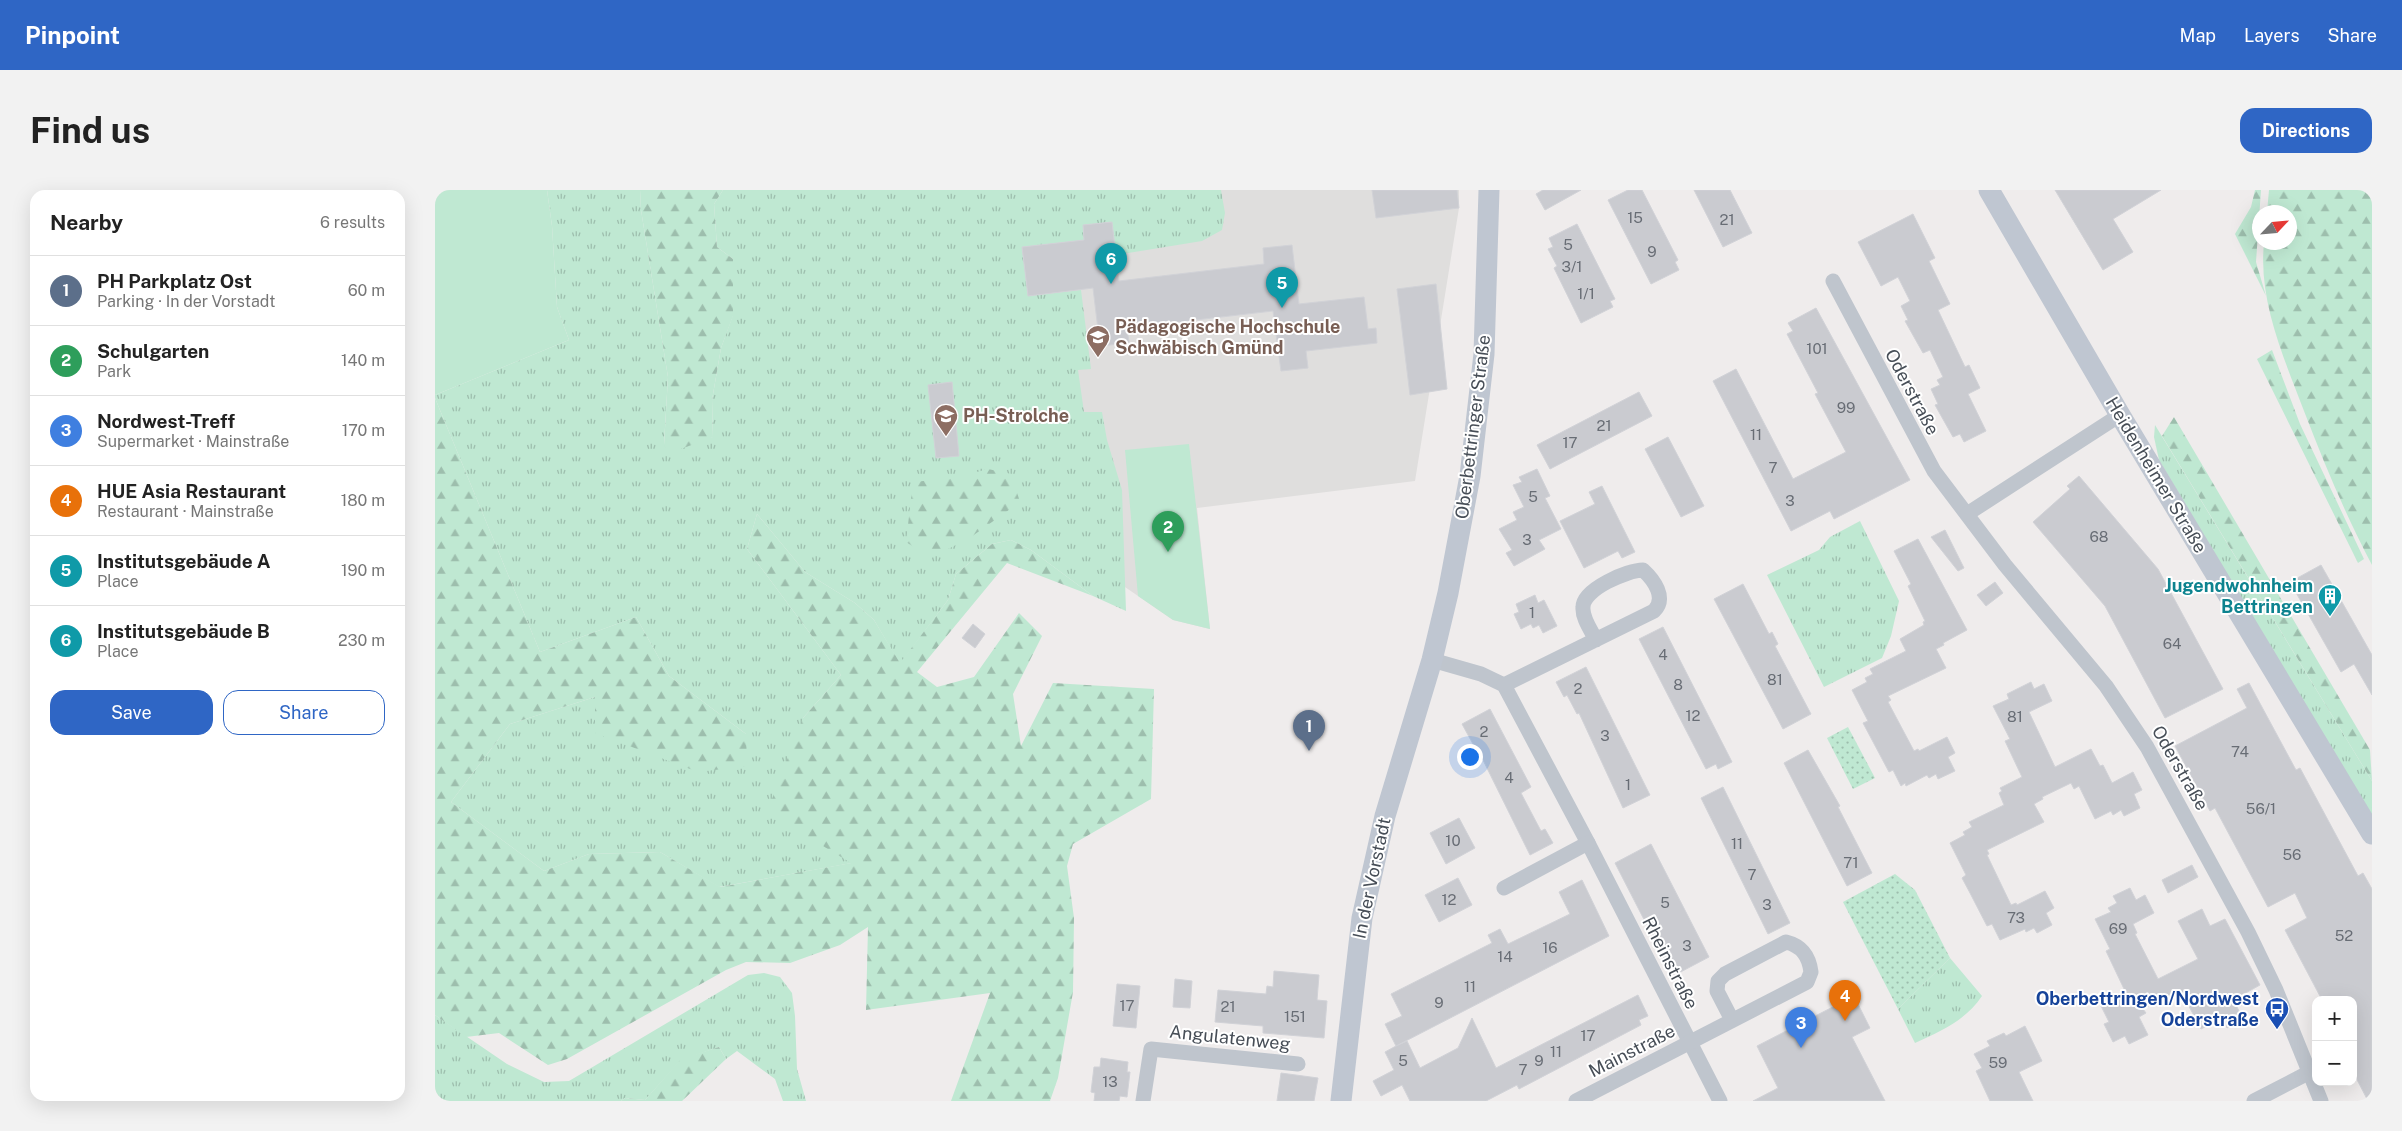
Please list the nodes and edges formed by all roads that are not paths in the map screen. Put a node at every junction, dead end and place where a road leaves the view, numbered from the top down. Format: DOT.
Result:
graph roads {
  1 [pos="1489,190"];
  2 [pos="1989,190"];
  3 [pos="1833,281"];
  4 [pos="2120,415"];
  5 [pos="1967,514"];
  6 [pos="1596,640"];
  7 [pos="1432,660"];
  8 [pos="1504,685"];
  9 [pos="2372,834"];
  10 [pos="1588,843"];
  11 [pos="1504,888"];
  12 [pos="1732,1020"];
  13 [pos="1690,1042"];
  14 [pos="1298,1064"];
  15 [pos="2311,1072"];
  16 [pos="1143,1101"];
  17 [pos="1341,1101"];
  18 [pos="1576,1101"];
  19 [pos="1720,1101"];
  20 [pos="2254,1101"];
  21 [pos="2321,1101"];
  1 -- 7 [label="street, Oberbettringer Straße"];
  2 -- 4 [label="street, Heidenheimer Straße"];
  3 -- 5 [label="street, Oderstraße"];
  4 -- 5 [label="street"];
  4 -- 9 [label="street, Heidenheimer Straße"];
  5 -- 15 [label="street, Oderstraße"];
  6 -- 6 [label="street"];
  6 -- 8 [label="street"];
  7 -- 8 [label="street"];
  7 -- 17 [label="street, In der Vorstadt"];
  8 -- 10 [label="street, Rheinstraße"];
  10 -- 11 [label="street"];
  10 -- 13 [label="street, Rheinstraße"];
  12 -- 12 [label="street, Mainstraße"];
  12 -- 13 [label="street, Mainstraße"];
  13 -- 18 [label="street, Mainstraße"];
  13 -- 19 [label="street, Rheinstraße"];
  14 -- 16 [label="street, Angulatenweg"];
  15 -- 20 [label="street"];
  15 -- 21 [label="street, Oderstraße"];
}
